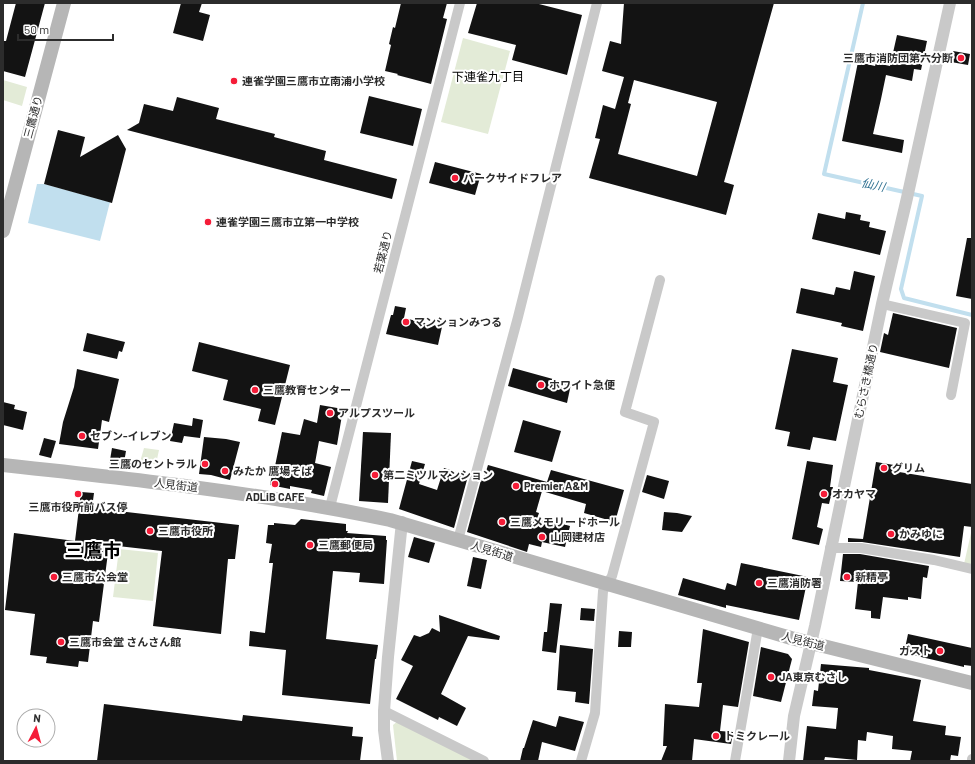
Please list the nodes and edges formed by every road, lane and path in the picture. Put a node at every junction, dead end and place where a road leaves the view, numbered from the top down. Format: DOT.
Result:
graph roads {
  1 [pos="64,3"];
  2 [pos="460,3"];
  3 [pos="597,3"];
  4 [pos="950,3"];
  5 [pos="3,231"];
  6 [pos="660,280"];
  7 [pos="882,304"];
  8 [pos="951,395"];
  9 [pos="3,465"];
  10 [pos="330,507"];
  11 [pos="402,522"];
  12 [pos="458,540"];
  13 [pos="830,548"];
  14 [pos="972,569"];
  15 [pos="608,583"];
  16 [pos="758,628"];
  17 [pos="811,643"];
  18 [pos="972,683"];
  19 [pos="384,711"];
  20 [pos="388,761"];
  21 [pos="484,761"];
  22 [pos="581,761"];
  23 [pos="735,761"];
  24 [pos="789,761"];
  1 -- 5 [label="main road, 三鷹通り"];
  2 -- 10 [label="street, 若葉通り"];
  3 -- 12 [label="street"];
  4 -- 7 [label="street, むらさき橋通り"];
  6 -- 15 [label="street"];
  7 -- 8 [label="street"];
  7 -- 13 [label="street, むらさき橋通り"];
  9 -- 10 [label="main road, 人見街道"];
  10 -- 11 [label="main road, 人見街道"];
  11 -- 12 [label="main road, 人見街道"];
  11 -- 19 [label="street"];
  12 -- 15 [label="main road, 人見街道"];
  13 -- 14 [label="street"];
  13 -- 17 [label="street, むらさき橋通り"];
  15 -- 16 [label="main road, 人見街道"];
  15 -- 22 [label="street"];
  16 -- 17 [label="main road, 人見街道"];
  16 -- 23 [label="street"];
  17 -- 18 [label="main road, 人見街道"];
  17 -- 24 [label="street, むらさき橋通り"];
  19 -- 20 [label="street"];
  19 -- 21 [label="street"];
}
